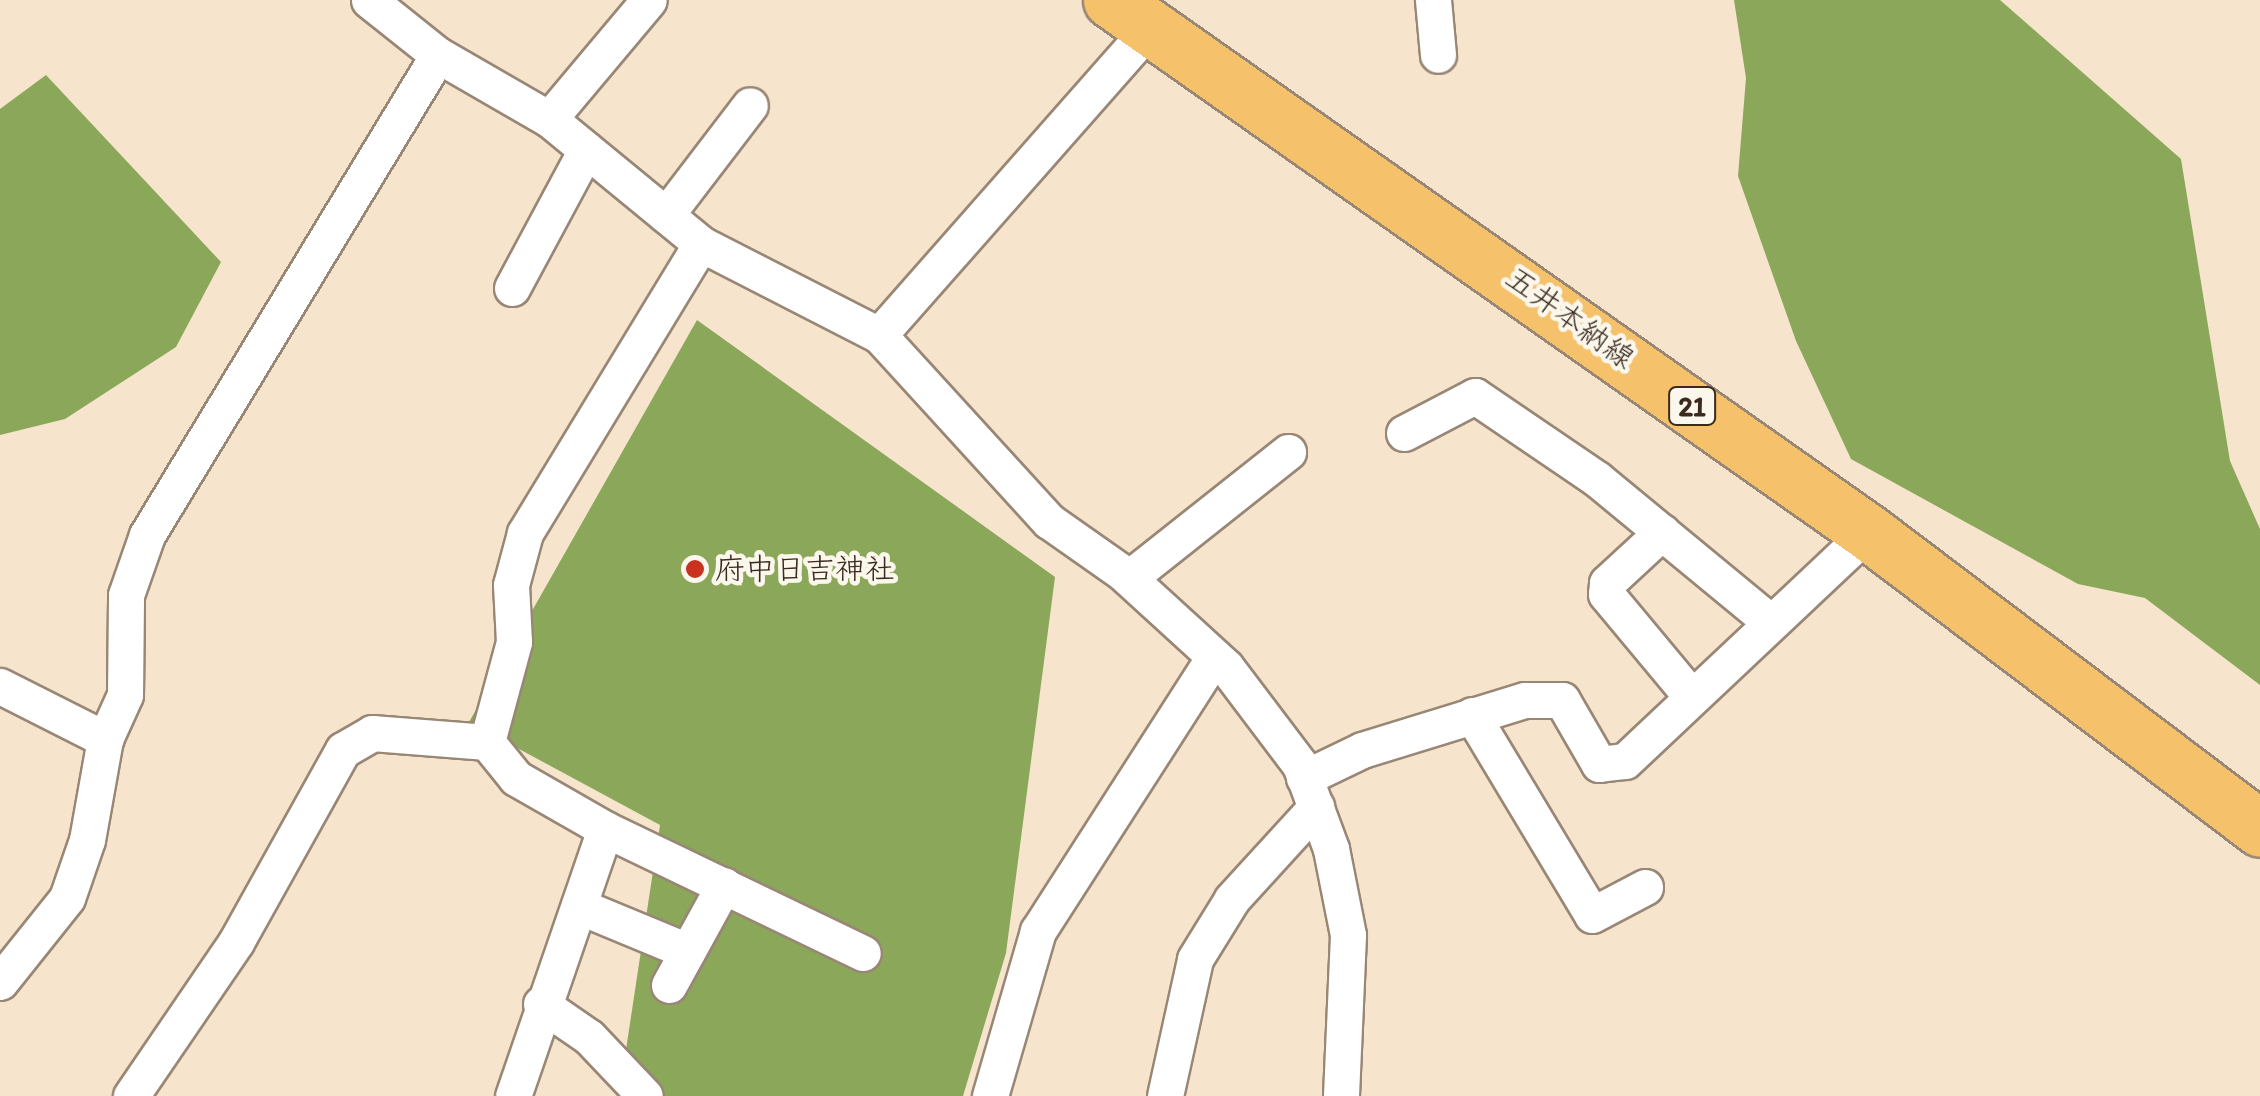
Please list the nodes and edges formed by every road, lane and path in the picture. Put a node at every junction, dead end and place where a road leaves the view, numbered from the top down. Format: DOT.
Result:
graph roads {
  1 [pos="649,0"];
  2 [pos="1433,0"];
  3 [pos="380,3"];
  4 [pos="1130,14"];
  5 [pos="438,55"];
  6 [pos="1438,55"];
  7 [pos="750,105"];
  8 [pos="549,120"];
  9 [pos="586,150"];
  10 [pos="666,215"];
  11 [pos="701,244"];
  12 [pos="512,288"];
  13 [pos="880,335"];
  14 [pos="1404,433"];
  15 [pos="1288,452"];
  16 [pos="1662,532"];
  17 [pos="1868,532"];
  18 [pos="1129,578"];
  19 [pos="1768,620"];
  20 [pos="1214,657"];
  21 [pos="0,686"];
  22 [pos="1691,696"];
  23 [pos="1472,715"];
  24 [pos="105,739"];
  25 [pos="487,742"];
  26 [pos="1310,792"];
  27 [pos="2260,829"];
  28 [pos="605,830"];
  29 [pos="724,885"];
  30 [pos="1645,888"];
  31 [pos="581,908"];
  32 [pos="688,951"];
  33 [pos="863,953"];
  34 [pos="0,982"];
  35 [pos="669,985"];
  36 [pos="541,1004"];
  37 [pos="131,1096"];
  38 [pos="513,1096"];
  39 [pos="645,1096"];
  40 [pos="990,1096"];
  41 [pos="1165,1096"];
  42 [pos="1341,1096"];
  1 -- 8 [label="street"];
  2 -- 6 [label="street"];
  3 -- 5 [label="street"];
  4 -- 13 [label="street"];
  4 -- 17 [label="main road, 五井本納線 / 21"];
  5 -- 8 [label="street"];
  5 -- 24 [label="street"];
  7 -- 10 [label="street"];
  8 -- 9 [label="street"];
  9 -- 10 [label="street"];
  9 -- 12 [label="street"];
  10 -- 11 [label="street"];
  11 -- 13 [label="street"];
  11 -- 25 [label="street"];
  13 -- 18 [label="street"];
  14 -- 16 [label="street"];
  15 -- 18 [label="street"];
  16 -- 19 [label="street"];
  16 -- 22 [label="street"];
  17 -- 19 [label="street"];
  17 -- 27 [label="main road, 五井本納線 / 21"];
  18 -- 20 [label="street"];
  19 -- 22 [label="street"];
  20 -- 26 [label="street"];
  20 -- 40 [label="street"];
  21 -- 24 [label="street"];
  22 -- 23 [label="street"];
  23 -- 26 [label="street"];
  23 -- 30 [label="street"];
  24 -- 34 [label="street"];
  25 -- 28 [label="street"];
  25 -- 37 [label="street"];
  26 -- 41 [label="street"];
  26 -- 42 [label="street"];
  28 -- 29 [label="street"];
  28 -- 31 [label="street"];
  29 -- 32 [label="street"];
  29 -- 33 [label="street"];
  31 -- 32 [label="street"];
  31 -- 36 [label="street"];
  32 -- 35 [label="street"];
  36 -- 38 [label="street"];
  36 -- 39 [label="street"];
}
